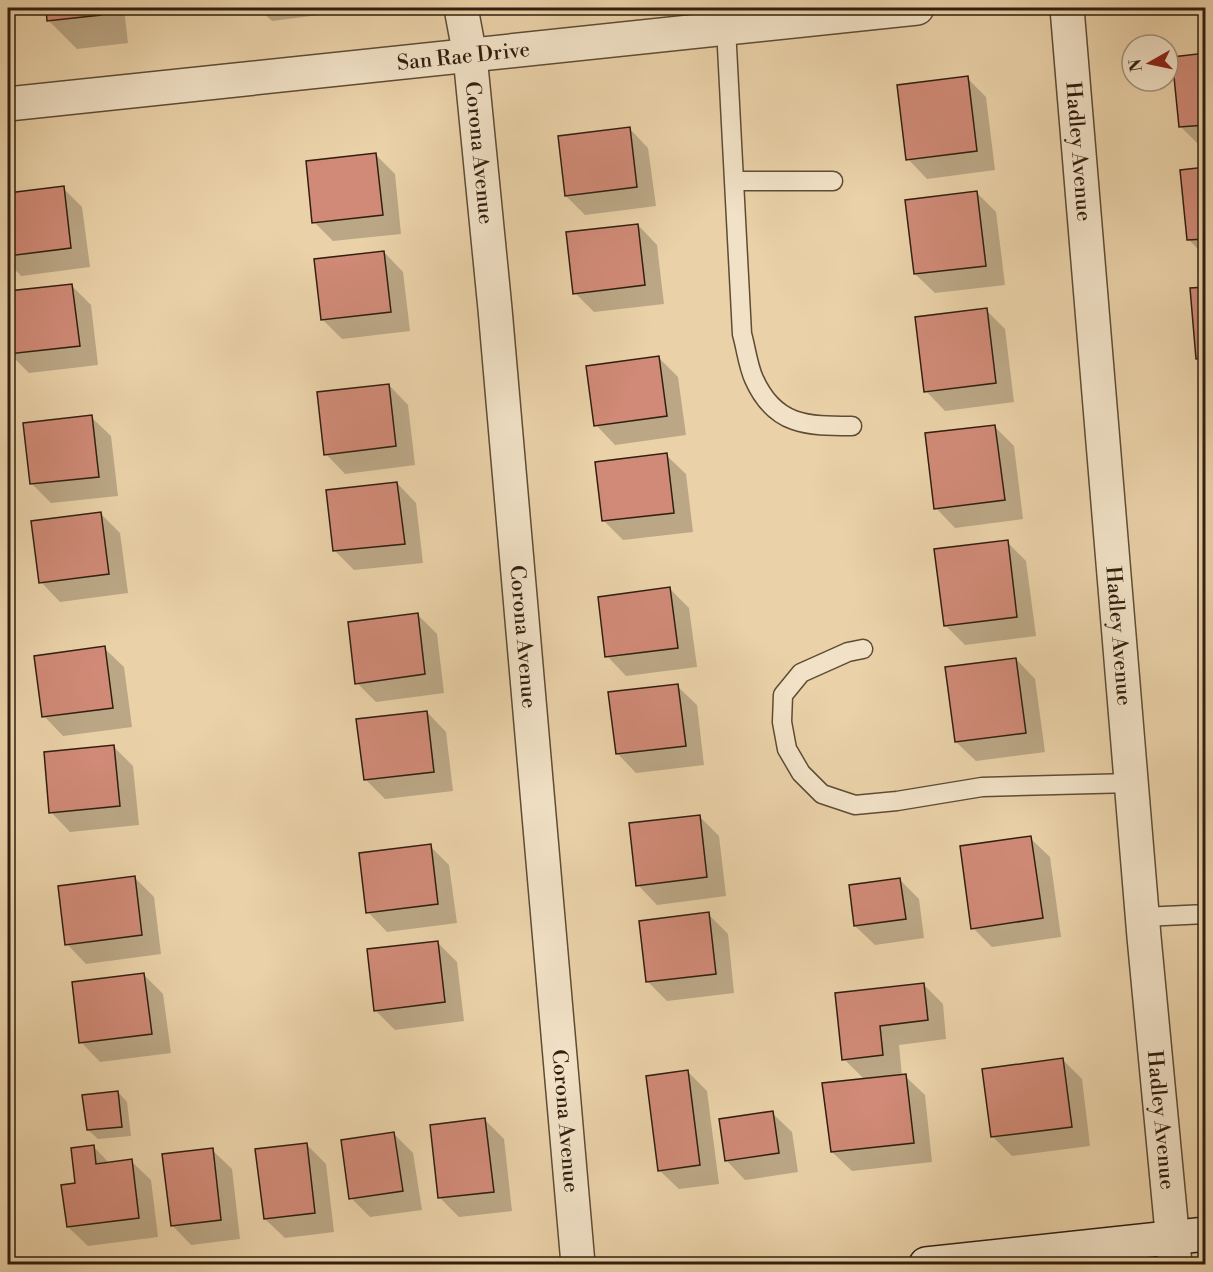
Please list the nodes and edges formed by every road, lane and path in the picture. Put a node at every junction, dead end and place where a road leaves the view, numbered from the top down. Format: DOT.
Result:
graph roads {
  1 [pos="461,8"];
  2 [pos="917,8"];
  3 [pos="1067,8"];
  4 [pos="726,28"];
  5 [pos="470,57"];
  6 [pos="8,104"];
  7 [pos="734,181"];
  8 [pos="833,181"];
  9 [pos="852,426"];
  10 [pos="863,649"];
  11 [pos="1132,783"];
  12 [pos="1206,914"];
  13 [pos="1143,917"];
  14 [pos="1206,1234"];
  15 [pos="1174,1251"];
  16 [pos="578,1264"];
  17 [pos="926,1264"];
  1 -- 5 [label="street, Corona Avenue"];
  2 -- 4 [label="street, San Rae Drive"];
  3 -- 11 [label="street, Hadley Avenue"];
  4 -- 5 [label="street, San Rae Drive"];
  4 -- 7 [label="lane"];
  5 -- 6 [label="street, San Rae Drive"];
  5 -- 16 [label="street, Corona Avenue"];
  7 -- 8 [label="lane"];
  7 -- 9 [label="lane"];
  10 -- 11 [label="lane"];
  11 -- 13 [label="street, Hadley Avenue"];
  12 -- 13 [label="lane"];
  13 -- 15 [label="street, Hadley Avenue"];
  14 -- 15 [label="street"];
  15 -- 17 [label="street"];
}
